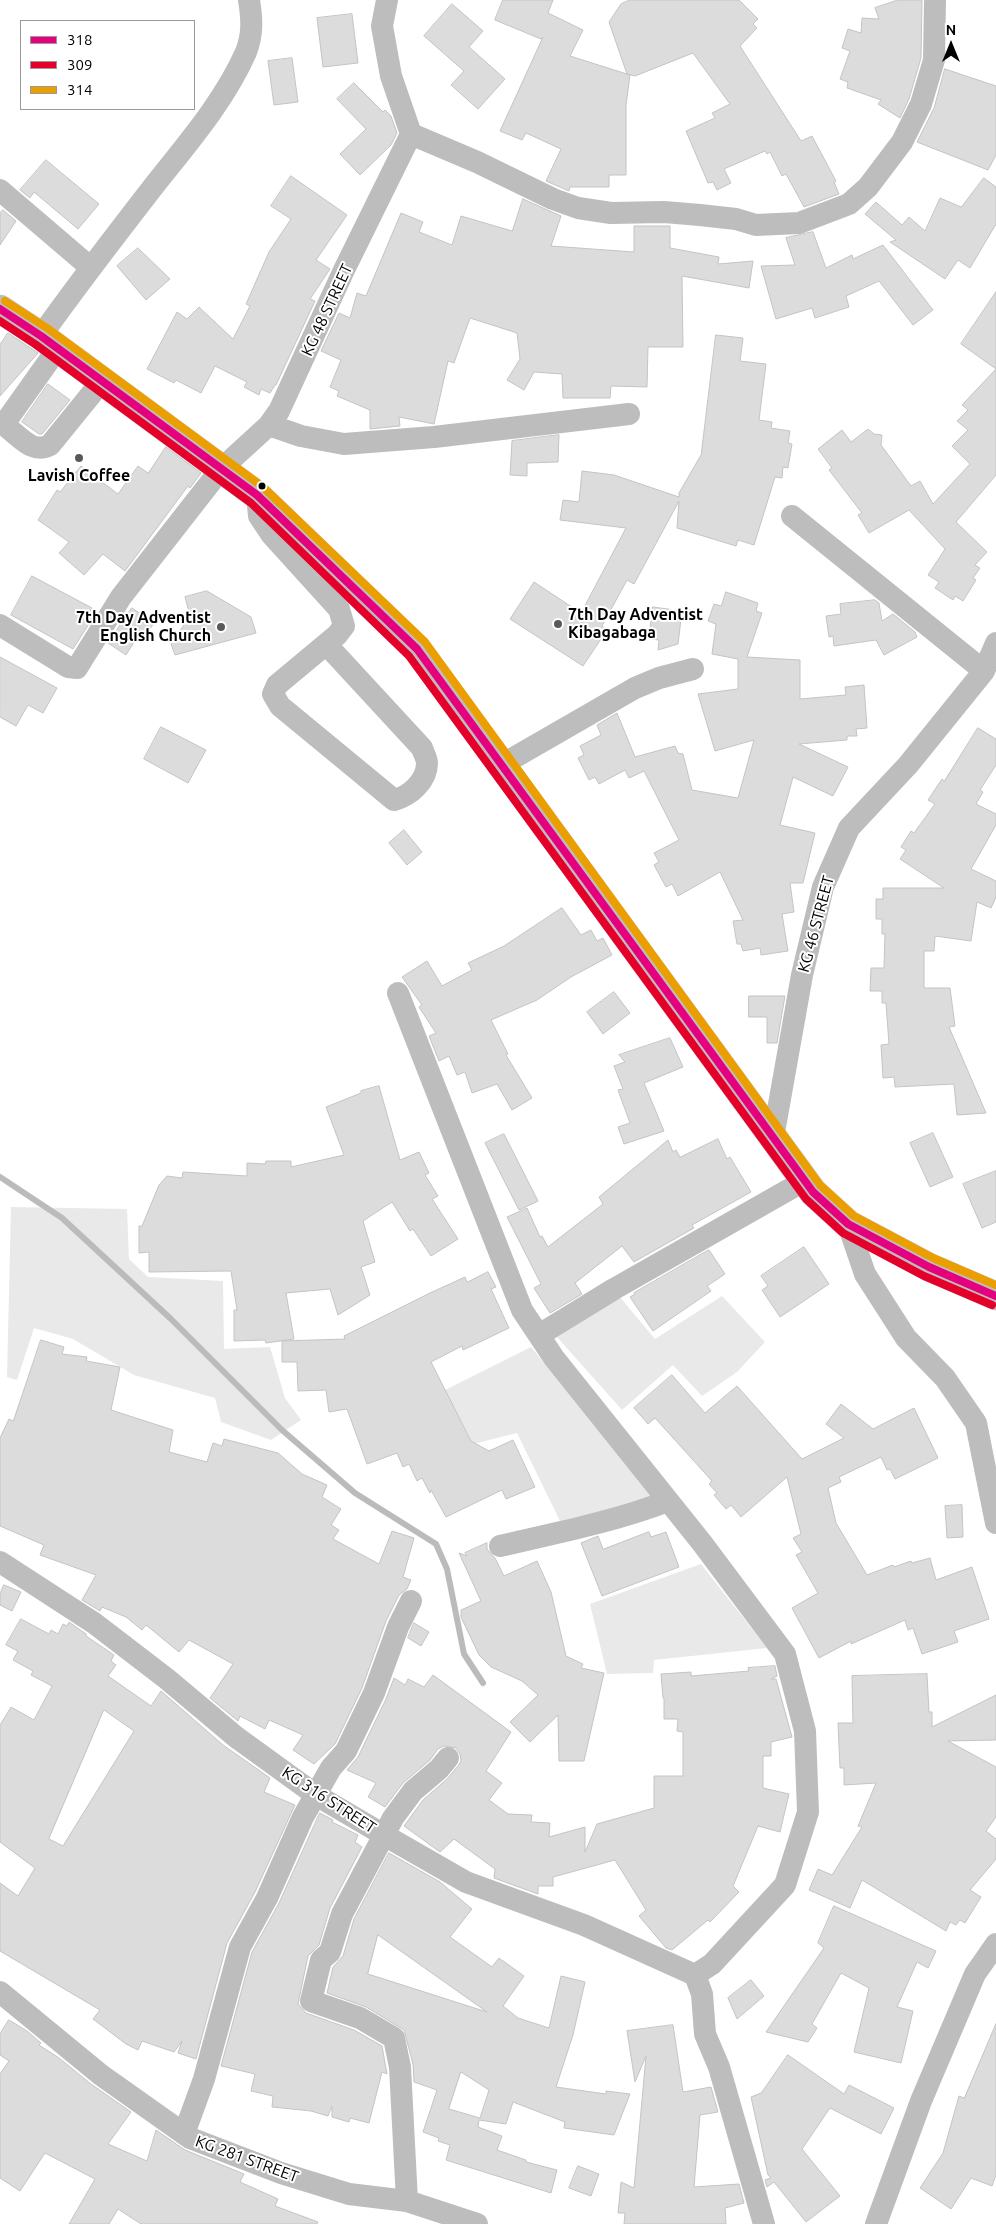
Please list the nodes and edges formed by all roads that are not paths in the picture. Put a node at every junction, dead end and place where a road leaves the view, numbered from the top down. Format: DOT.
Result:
graph roads {
  1 [pos="250,0"];
  2 [pos="387,0"];
  3 [pos="935,0"];
  4 [pos="411,134"];
  5 [pos="0,190"];
  6 [pos="90,267"];
  7 [pos="0,309"];
  8 [pos="49,342"];
  9 [pos="102,381"];
  10 [pos="629,414"];
  11 [pos="269,425"];
  12 [pos="220,470"];
  13 [pos="257,495"];
  14 [pos="792,516"];
  15 [pos="0,624"];
  16 [pos="996,643"];
  17 [pos="326,644"];
  18 [pos="693,669"];
  19 [pos="984,671"];
  20 [pos="503,764"];
  21 [pos="398,993"];
  22 [pos="773,1138"];
  23 [pos="804,1181"];
  24 [pos="848,1224"];
  25 [pos="996,1296"];
  26 [pos="539,1335"];
  27 [pos="668,1501"];
  28 [pos="996,1523"];
  29 [pos="500,1546"];
  30 [pos="0,1562"];
  31 [pos="411,1601"];
  32 [pos="448,1758"];
  33 [pos="316,1795"];
  34 [pos="384,1835"];
  35 [pos="996,1944"];
  36 [pos="695,1975"];
  37 [pos="0,1992"];
  38 [pos="184,2134"];
  39 [pos="407,2201"];
  40 [pos="469,2223"];
  41 [pos="764,2224"];
  42 [pos="876,2224"];
  1 -- 6 [label="street"];
  2 -- 4 [label="street"];
  3 -- 4 [label="street"];
  4 -- 11 [label="street, KG 48 STREET"];
  5 -- 6 [label="street"];
  6 -- 8 [label="street"];
  7 -- 8 [label="main road"];
  8 -- 9 [label="main road"];
  8 -- 9 [label="street"];
  9 -- 12 [label="main road"];
  10 -- 11 [label="street"];
  11 -- 12 [label="street, KG 48 STREET"];
  12 -- 13 [label="main road"];
  12 -- 15 [label="street, KG 48 STREET"];
  13 -- 17 [label="street"];
  13 -- 20 [label="main road"];
  14 -- 19 [label="street"];
  16 -- 19 [label="street, KG 46 STREET"];
  17 -- 17 [label="street"];
  18 -- 20 [label="street"];
  19 -- 22 [label="street, KG 46 STREET"];
  20 -- 22 [label="main road"];
  21 -- 26 [label="street"];
  22 -- 23 [label="main road"];
  23 -- 24 [label="main road"];
  23 -- 26 [label="street"];
  24 -- 25 [label="main road"];
  24 -- 28 [label="street"];
  26 -- 27 [label="street"];
  27 -- 29 [label="street"];
  27 -- 36 [label="street"];
  30 -- 33 [label="street, KG 316 STREET"];
  31 -- 33 [label="street"];
  32 -- 34 [label="street"];
  33 -- 34 [label="street, KG 316 STREET"];
  33 -- 38 [label="street"];
  34 -- 36 [label="street, KG 316 STREET"];
  34 -- 39 [label="street"];
  35 -- 42 [label="street"];
  36 -- 41 [label="street"];
  37 -- 38 [label="street, KG 281 STREET"];
  38 -- 39 [label="street, KG 281 STREET"];
  39 -- 40 [label="street, KG 281 STREET"];
}
